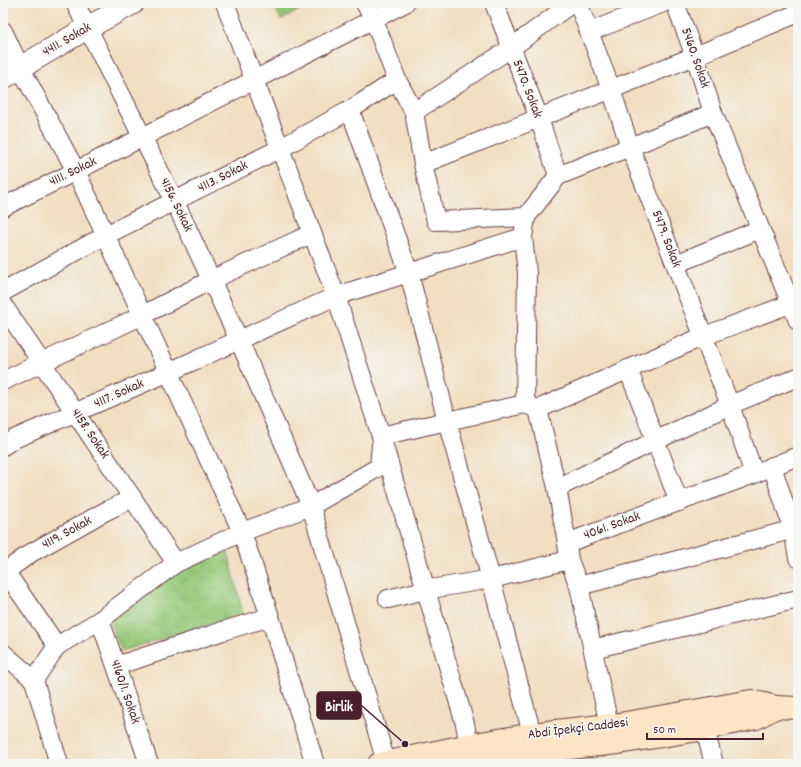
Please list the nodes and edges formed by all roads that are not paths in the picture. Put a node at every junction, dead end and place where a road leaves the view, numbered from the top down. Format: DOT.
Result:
graph roads {
  1 [pos="75,3"];
  2 [pos="133,3"];
  3 [pos="225,3"];
  4 [pos="365,3"];
  5 [pos="405,3"];
  6 [pos="494,3"];
  7 [pos="572,3"];
  8 [pos="578,3"];
  9 [pos="663,3"];
  10 [pos="675,3"];
  11 [pos="795,12"];
  12 [pos="374,20"];
  13 [pos="88,28"];
  14 [pos="3,31"];
  15 [pos="589,32"];
  16 [pos="511,48"];
  17 [pos="695,56"];
  18 [pos="12,72"];
  19 [pos="254,80"];
  20 [pos="396,80"];
  21 [pos="611,89"];
  22 [pos="350,110"];
  23 [pos="414,112"];
  24 [pos="713,113"];
  25 [pos="539,118"];
  26 [pos="142,137"];
  27 [pos="630,148"];
  28 [pos="279,149"];
  29 [pos="423,164"];
  30 [pos="76,171"];
  31 [pos="558,176"];
  32 [pos="175,202"];
  33 [pos="3,207"];
  34 [pos="526,217"];
  35 [pos="760,229"];
  36 [pos="311,234"];
  37 [pos="106,235"];
  38 [pos="523,237"];
  39 [pos="676,264"];
  40 [pos="409,273"];
  41 [pos="211,280"];
  42 [pos="3,292"];
  43 [pos="336,296"];
  44 [pos="794,302"];
  45 [pos="3,305"];
  46 [pos="143,315"];
  47 [pos="798,321"];
  48 [pos="704,336"];
  49 [pos="239,340"];
  50 [pos="42,362"];
  51 [pos="628,369"];
  52 [pos="169,372"];
  53 [pos="798,376"];
  54 [pos="3,381"];
  55 [pos="730,405"];
  56 [pos="531,407"];
  57 [pos="76,413"];
  58 [pos="447,420"];
  59 [pos="381,436"];
  60 [pos="656,441"];
  61 [pos="3,446"];
  62 [pos="798,456"];
  63 [pos="772,466"];
  64 [pos="754,474"];
  65 [pos="557,488"];
  66 [pos="133,498"];
  67 [pos="679,502"];
  68 [pos="311,506"];
  69 [pos="795,529"];
  70 [pos="242,532"];
  71 [pos="567,543"];
  72 [pos="798,558"];
  73 [pos="569,560"];
  74 [pos="176,563"];
  75 [pos="4,571"];
  76 [pos="491,579"];
  77 [pos="579,586"];
  78 [pos="425,590"];
  79 [pos="798,598"];
  80 [pos="388,599"];
  81 [pos="270,617"];
  82 [pos="100,620"];
  83 [pos="57,646"];
  84 [pos="593,649"];
  85 [pos="3,653"];
  86 [pos="116,666"];
  87 [pos="34,680"];
  88 [pos="776,707"];
  89 [pos="798,708"];
  90 [pos="610,725"];
  91 [pos="705,728"];
  92 [pos="541,750"];
  93 [pos="466,755"];
  94 [pos="383,763"];
  95 [pos="59,764"];
  96 [pos="149,764"];
  97 [pos="315,764"];
  98 [pos="714,764"];
  1 -- 13 [label="street, 4156. Sokak"];
  2 -- 13 [label="street, 4411. Sokak"];
  3 -- 19 [label="street"];
  4 -- 12 [label="street"];
  5 -- 12 [label="street, 4111. Sokak"];
  6 -- 16 [label="street, 5470. Sokak"];
  7 -- 16 [label="street"];
  8 -- 15 [label="street, 5479. Sokak"];
  9 -- 15 [label="street"];
  10 -- 17 [label="street, 5460. Sokak"];
  11 -- 17 [label="street"];
  12 -- 19 [label="street, 4111. Sokak"];
  12 -- 20 [label="street"];
  13 -- 18 [label="street, 4411. Sokak"];
  13 -- 26 [label="street, 4156. Sokak"];
  14 -- 18 [label="street"];
  15 -- 21 [label="street, 5479. Sokak"];
  16 -- 23 [label="street"];
  16 -- 25 [label="street, 5470. Sokak"];
  17 -- 21 [label="street"];
  17 -- 24 [label="street, 5460. Sokak"];
  18 -- 30 [label="street"];
  19 -- 26 [label="street, 4111. Sokak"];
  19 -- 28 [label="street"];
  20 -- 22 [label="street, 4113. Sokak"];
  20 -- 23 [label="street"];
  21 -- 25 [label="street"];
  21 -- 27 [label="street, 5479. Sokak"];
  22 -- 28 [label="street, 4113. Sokak"];
  22 -- 40 [label="street"];
  23 -- 29 [label="street"];
  24 -- 27 [label="street"];
  24 -- 35 [label="street, 5460. Sokak"];
  25 -- 29 [label="street"];
  25 -- 31 [label="street, 5470. Sokak"];
  26 -- 30 [label="street, 4111. Sokak"];
  26 -- 32 [label="street, 4156. Sokak"];
  27 -- 31 [label="street"];
  27 -- 39 [label="street, 5479. Sokak"];
  28 -- 32 [label="street, 4113. Sokak"];
  28 -- 36 [label="street"];
  29 -- 34 [label="street"];
  30 -- 33 [label="street, 4111. Sokak"];
  30 -- 37 [label="street"];
  31 -- 34 [label="street"];
  32 -- 37 [label="street, 4113. Sokak"];
  32 -- 41 [label="street, 4156. Sokak"];
  34 -- 38 [label="street, 4061. Sokak"];
  35 -- 39 [label="street"];
  35 -- 44 [label="street, 5460. Sokak"];
  36 -- 41 [label="street"];
  36 -- 43 [label="street"];
  37 -- 42 [label="street, 4113. Sokak"];
  37 -- 46 [label="street"];
  38 -- 40 [label="street"];
  38 -- 56 [label="street, 4061. Sokak"];
  39 -- 48 [label="street, 5479. Sokak"];
  40 -- 43 [label="street"];
  40 -- 58 [label="street"];
  41 -- 46 [label="street"];
  41 -- 49 [label="street, 4156. Sokak"];
  43 -- 49 [label="street"];
  43 -- 59 [label="street"];
  44 -- 47 [label="street, 5460. Sokak"];
  44 -- 48 [label="street"];
  45 -- 50 [label="street, 4158. Sokak"];
  46 -- 50 [label="street"];
  46 -- 52 [label="street"];
  48 -- 51 [label="street"];
  48 -- 55 [label="street, 5479. Sokak"];
  49 -- 52 [label="street"];
  49 -- 68 [label="street, 4156. Sokak"];
  50 -- 54 [label="street"];
  50 -- 57 [label="street, 4158. Sokak"];
  51 -- 56 [label="street"];
  51 -- 60 [label="street"];
  52 -- 57 [label="street, 4117. Sokak"];
  52 -- 70 [label="street"];
  53 -- 55 [label="street"];
  55 -- 60 [label="street"];
  55 -- 64 [label="street, 5479. Sokak"];
  56 -- 58 [label="street"];
  56 -- 65 [label="street, 4061. Sokak"];
  57 -- 61 [label="street, 4117. Sokak"];
  57 -- 66 [label="street, 4158. Sokak"];
  58 -- 59 [label="street"];
  58 -- 76 [label="street"];
  59 -- 68 [label="street"];
  59 -- 78 [label="street"];
  60 -- 65 [label="street"];
  60 -- 67 [label="street"];
  62 -- 63 [label="street, 4061. Sokak"];
  63 -- 64 [label="street, 4061. Sokak"];
  63 -- 69 [label="street"];
  64 -- 67 [label="street, 4061. Sokak"];
  65 -- 71 [label="street, 4061. Sokak"];
  66 -- 74 [label="street, 4158. Sokak"];
  66 -- 75 [label="street, 4119. Sokak"];
  67 -- 71 [label="street, 4061. Sokak"];
  68 -- 70 [label="street"];
  68 -- 94 [label="street, 4156. Sokak"];
  69 -- 72 [label="street"];
  69 -- 77 [label="street"];
  70 -- 74 [label="street"];
  70 -- 81 [label="street"];
  71 -- 73 [label="street"];
  73 -- 76 [label="street"];
  73 -- 77 [label="street"];
  74 -- 82 [label="street"];
  75 -- 83 [label="street"];
  76 -- 78 [label="street"];
  76 -- 92 [label="street"];
  77 -- 84 [label="street"];
  78 -- 80 [label="street"];
  78 -- 93 [label="street"];
  79 -- 84 [label="street"];
  81 -- 86 [label="street"];
  81 -- 97 [label="street"];
  82 -- 83 [label="street"];
  82 -- 86 [label="street, 4160/1. Sokak"];
  83 -- 87 [label="street"];
  84 -- 90 [label="street"];
  85 -- 87 [label="street"];
  86 -- 96 [label="street, 4160/1. Sokak"];
  87 -- 95 [label="street"];
  88 -- 89 [label="main road, Abdi İpekçi Caddesi"];
  88 -- 90 [label="main road, Abdi İpekçi Caddesi"];
  88 -- 91 [label="main road, Abdi İpekçi Caddesi"];
  90 -- 92 [label="main road, Abdi İpekçi Caddesi"];
  91 -- 92 [label="main road, Abdi İpekçi Caddesi"];
  91 -- 98 [label="street"];
  92 -- 93 [label="main road, Abdi İpekçi Caddesi"];
  93 -- 94 [label="main road, Abdi İpekçi Caddesi"];
}
